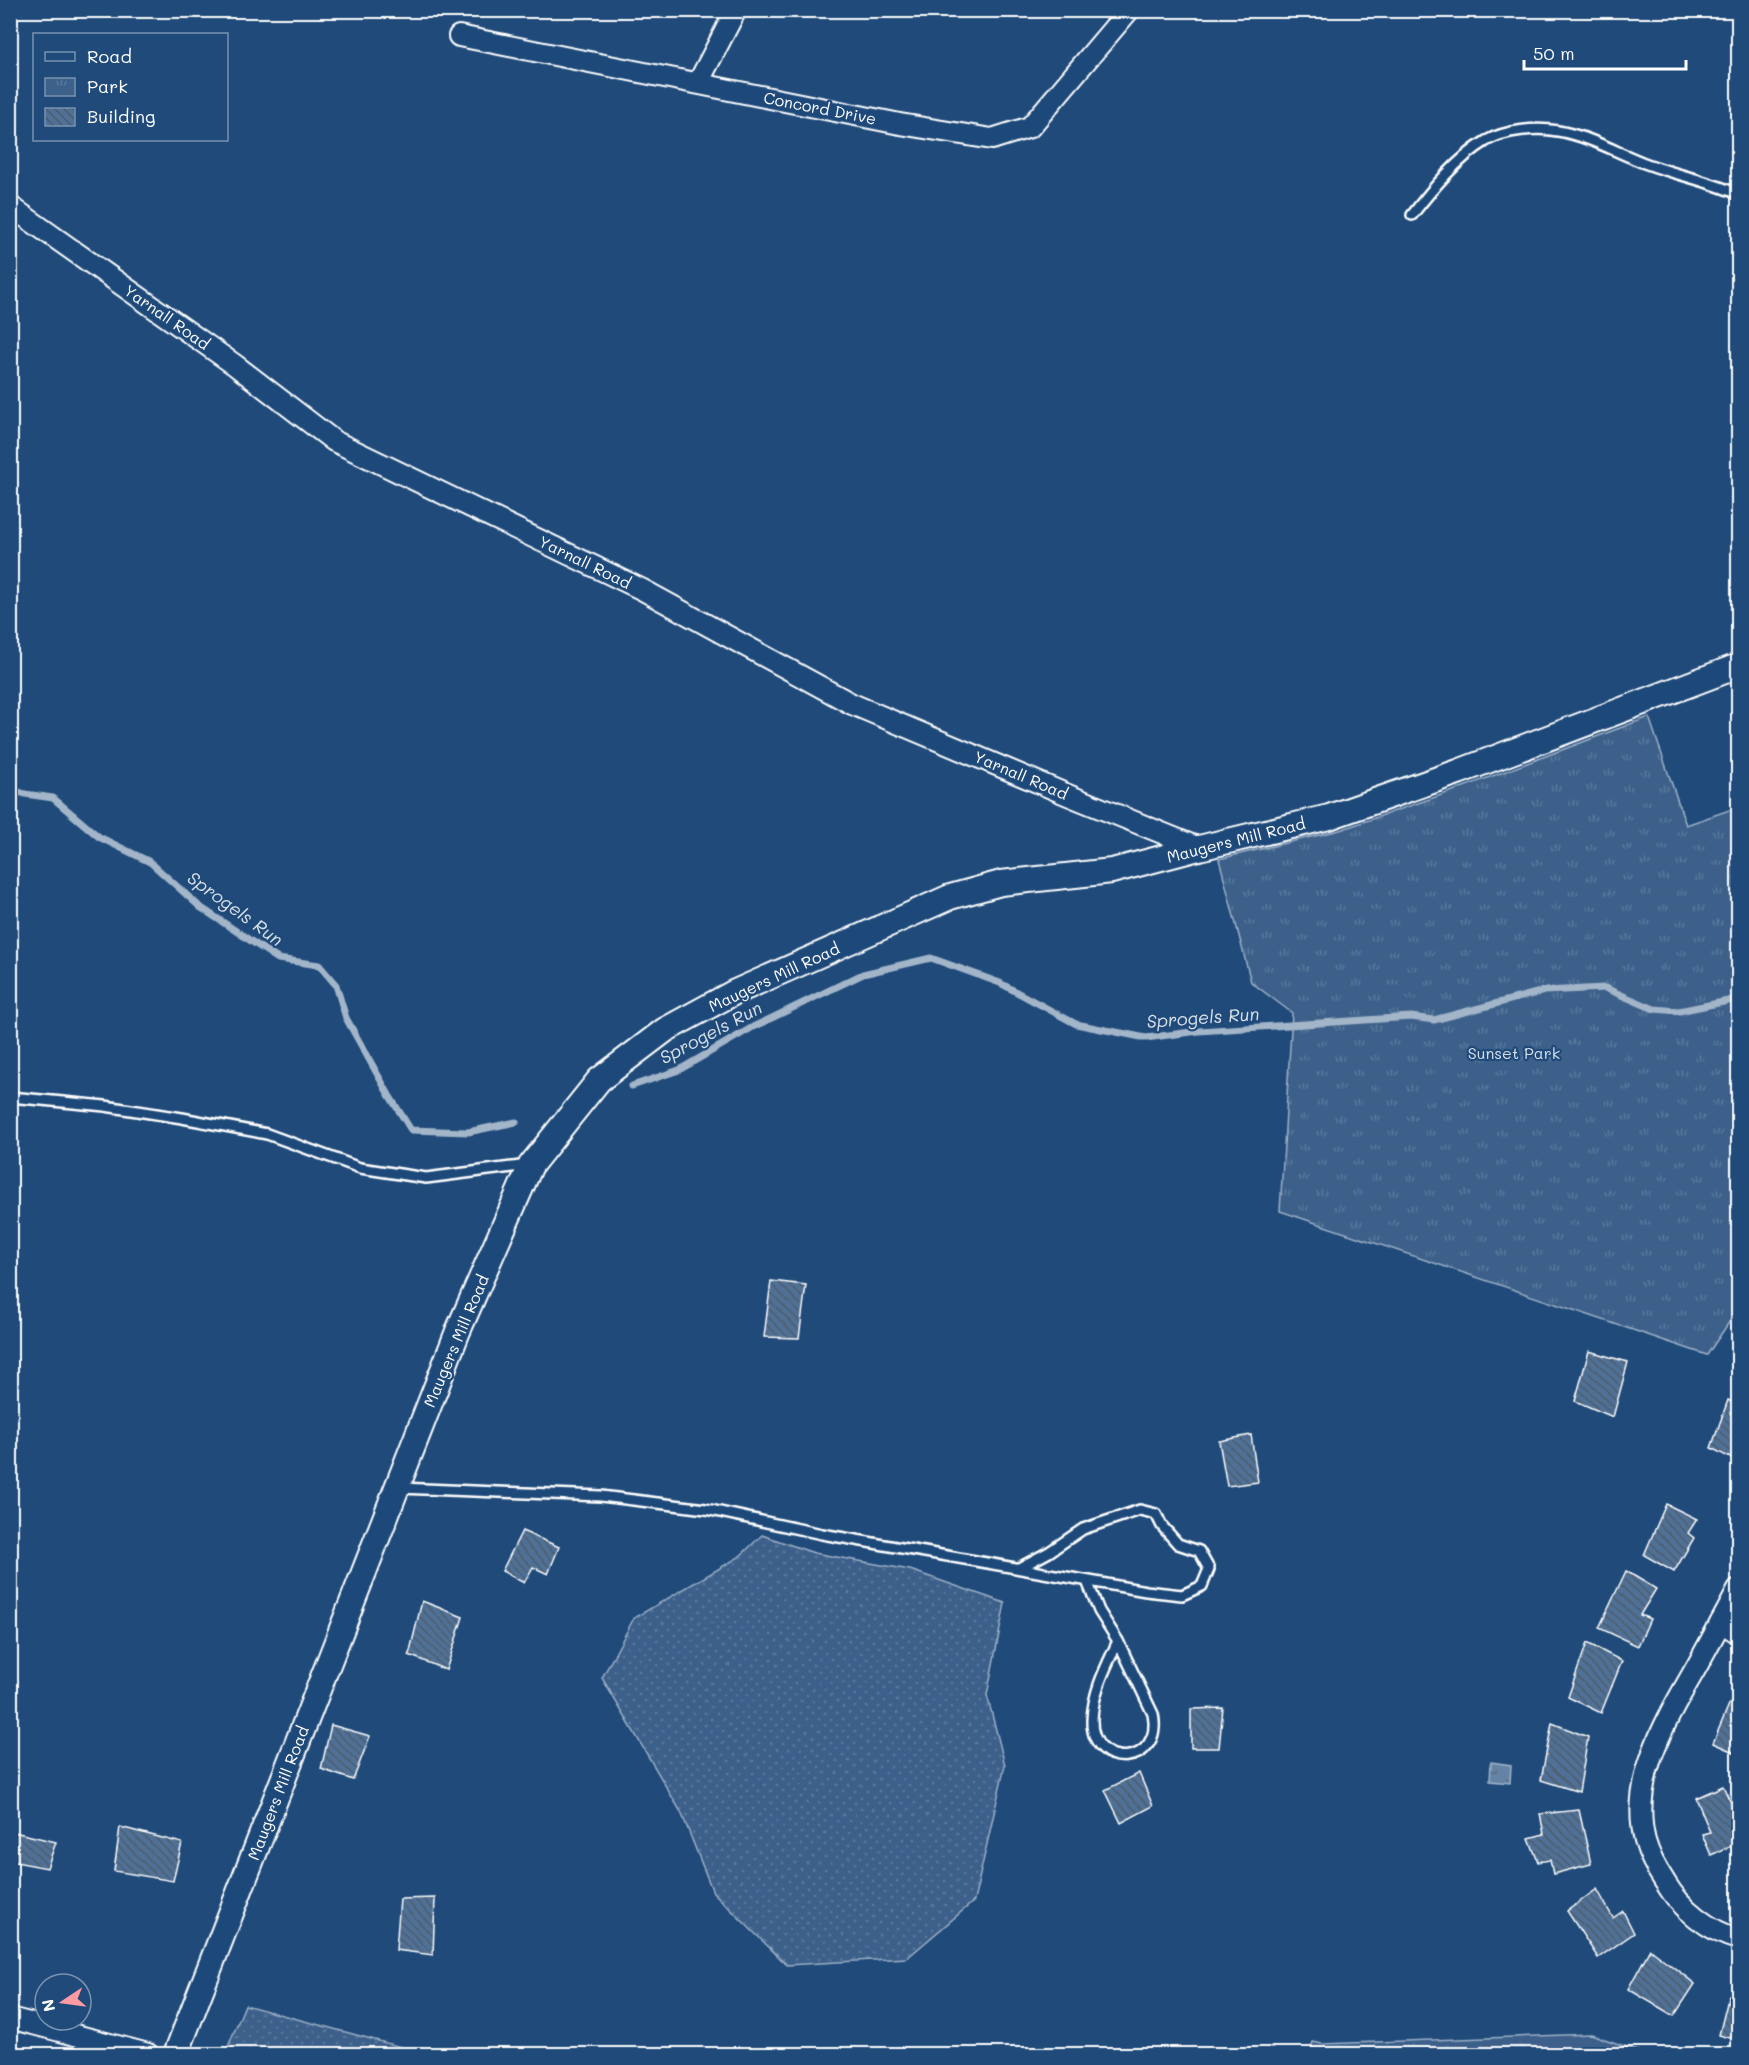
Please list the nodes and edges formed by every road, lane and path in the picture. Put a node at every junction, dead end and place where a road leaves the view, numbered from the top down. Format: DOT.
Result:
graph roads {
  1 [pos="736,10"];
  2 [pos="1128,10"];
  3 [pos="459,36"];
  4 [pos="698,83"];
  5 [pos="1738,194"];
  6 [pos="10,206"];
  7 [pos="1412,215"];
  8 [pos="1738,666"];
  9 [pos="1199,848"];
  10 [pos="10,1097"];
  11 [pos="531,1165"];
  12 [pos="397,1488"];
  13 [pos="1019,1568"];
  14 [pos="1087,1581"];
  15 [pos="1738,1590"];
  16 [pos="1721,1622"];
  17 [pos="1738,1633"];
  18 [pos="1118,1641"];
  19 [pos="1738,1939"];
  20 [pos="10,2018"];
  21 [pos="148,2055"];
  22 [pos="176,2055"];
  1 -- 4 [label="street"];
  2 -- 4 [label="street, Concord Drive"];
  3 -- 4 [label="street, Concord Drive"];
  5 -- 7 [label="lane"];
  6 -- 9 [label="street, Yarnall Road"];
  8 -- 9 [label="street, Maugers Mill Road"];
  9 -- 11 [label="street, Maugers Mill Road"];
  10 -- 11 [label="lane"];
  11 -- 12 [label="street, Maugers Mill Road"];
  12 -- 13 [label="lane"];
  12 -- 22 [label="street, Maugers Mill Road"];
  13 -- 14 [label="lane"];
  13 -- 14 [label="lane"];
  14 -- 18 [label="lane"];
  15 -- 16 [label="street"];
  16 -- 17 [label="street"];
  16 -- 19 [label="street"];
  18 -- 18 [label="lane"];
  20 -- 21 [label="street"];
}
